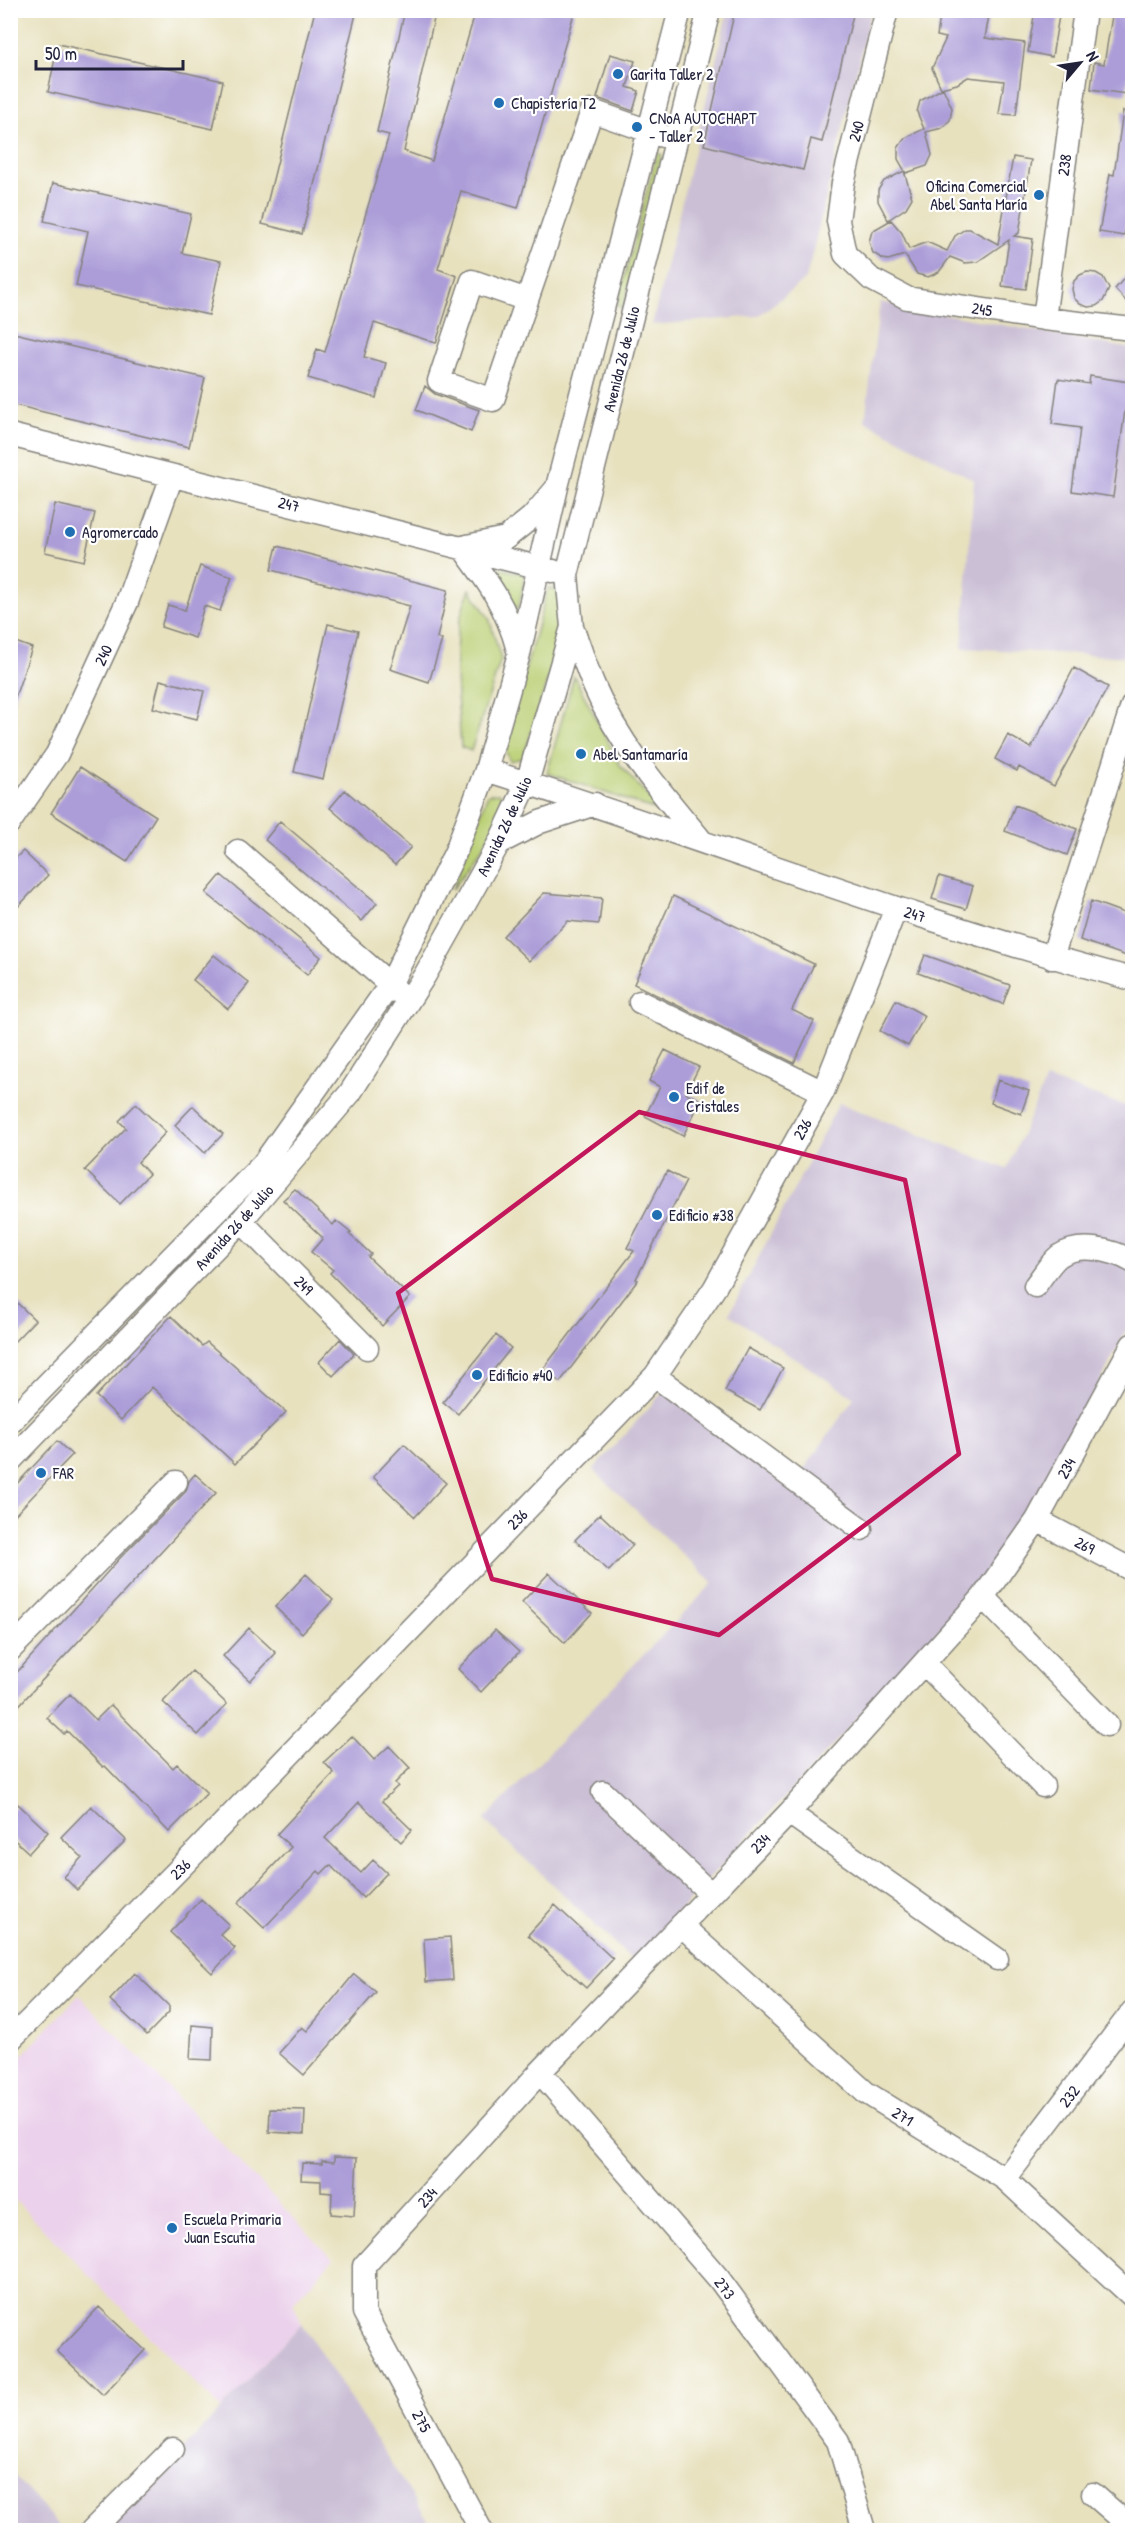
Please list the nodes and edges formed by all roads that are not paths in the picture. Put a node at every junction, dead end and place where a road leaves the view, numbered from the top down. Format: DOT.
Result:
graph roads {
  1 [pos="680,10"];
  2 [pos="709,10"];
  3 [pos="886,10"];
  4 [pos="1085,10"];
  5 [pos="649,131"];
  6 [pos="676,139"];
  7 [pos="845,254"];
  8 [pos="526,300"];
  9 [pos="1044,319"];
  10 [pos="1132,329"];
  11 [pos="10,435"];
  12 [pos="172,476"];
  13 [pos="557,487"];
  14 [pos="462,547"];
  15 [pos="538,567"];
  16 [pos="567,575"];
  17 [pos="572,627"];
  18 [pos="519,654"];
  19 [pos="1132,706"];
  20 [pos="486,770"];
  21 [pos="527,783"];
  22 [pos="595,804"];
  23 [pos="10,822"];
  24 [pos="701,840"];
  25 [pos="499,843"];
  26 [pos="238,851"];
  27 [pos="896,909"];
  28 [pos="1052,958"];
  29 [pos="1132,979"];
  30 [pos="390,985"];
  31 [pos="409,1000"];
  32 [pos="640,1002"];
  33 [pos="823,1092"];
  34 [pos="241,1221"];
  35 [pos="1132,1261"];
  36 [pos="1035,1286"];
  37 [pos="1132,1345"];
  38 [pos="367,1348"];
  39 [pos="655,1376"];
  40 [pos="10,1422"];
  41 [pos="10,1461"];
  42 [pos="176,1482"];
  43 [pos="1038,1520"];
  44 [pos="861,1530"];
  45 [pos="1132,1570"];
  46 [pos="983,1597"];
  47 [pos="10,1650"];
  48 [pos="924,1663"];
  49 [pos="1107,1725"];
  50 [pos="1042,1786"];
  51 [pos="603,1792"];
  52 [pos="789,1813"];
  53 [pos="711,1894"];
  54 [pos="681,1925"];
  55 [pos="997,1959"];
  56 [pos="1132,2012"];
  57 [pos="10,2040"];
  58 [pos="540,2072"];
  59 [pos="1005,2180"];
  60 [pos="1132,2296"];
  61 [pos="364,2312"];
  62 [pos="173,2449"];
  63 [pos="1093,2494"];
  64 [pos="1132,2528"];
  65 [pos="92,2530"];
  66 [pos="481,2530"];
  67 [pos="864,2530"];
  1 -- 5 [label="street, Avenida 26 de Julio"];
  2 -- 6 [label="street, Avenida 26 de Julio"];
  3 -- 7 [label="street, 240"];
  4 -- 9 [label="street, 238"];
  5 -- 6 [label="street"];
  5 -- 8 [label="street"];
  5 -- 13 [label="street, Avenida 26 de Julio"];
  6 -- 16 [label="street, Avenida 26 de Julio"];
  7 -- 9 [label="street, 245"];
  8 -- 8 [label="street"];
  9 -- 10 [label="street, 245"];
  11 -- 12 [label="street, 247"];
  12 -- 14 [label="street, 247"];
  12 -- 23 [label="street, 240"];
  13 -- 14 [label="street"];
  13 -- 15 [label="street, Avenida 26 de Julio"];
  14 -- 15 [label="street, 247"];
  14 -- 18 [label="street"];
  15 -- 16 [label="street, 247"];
  15 -- 18 [label="street, Avenida 26 de Julio"];
  16 -- 17 [label="street, Avenida 26 de Julio"];
  17 -- 21 [label="street, Avenida 26 de Julio"];
  17 -- 24 [label="street"];
  18 -- 20 [label="street, Avenida 26 de Julio"];
  19 -- 28 [label="street"];
  20 -- 21 [label="street, 247"];
  20 -- 30 [label="street, Avenida 26 de Julio"];
  21 -- 22 [label="street, 247"];
  21 -- 25 [label="street, Avenida 26 de Julio"];
  22 -- 24 [label="street, 247"];
  22 -- 25 [label="street"];
  24 -- 27 [label="street, 247"];
  25 -- 31 [label="street, Avenida 26 de Julio"];
  26 -- 30 [label="street"];
  27 -- 28 [label="street, 247"];
  27 -- 33 [label="street, 236"];
  28 -- 29 [label="street, 247"];
  30 -- 31 [label="street"];
  30 -- 40 [label="street, Avenida 26 de Julio"];
  31 -- 34 [label="street, Avenida 26 de Julio"];
  32 -- 33 [label="street"];
  33 -- 39 [label="street, 236"];
  34 -- 38 [label="street, 249"];
  34 -- 41 [label="street, Avenida 26 de Julio"];
  35 -- 36 [label="street"];
  37 -- 43 [label="street, 234"];
  39 -- 44 [label="street"];
  39 -- 57 [label="street, 236"];
  42 -- 47 [label="street"];
  43 -- 45 [label="street, 269"];
  43 -- 46 [label="street, 234"];
  46 -- 48 [label="street, 234"];
  46 -- 49 [label="street"];
  48 -- 50 [label="street"];
  48 -- 52 [label="street, 234"];
  51 -- 53 [label="street"];
  52 -- 53 [label="street, 234"];
  52 -- 55 [label="street"];
  53 -- 54 [label="street, 234"];
  54 -- 58 [label="street, 234"];
  54 -- 59 [label="street, 271"];
  56 -- 59 [label="street, 232"];
  58 -- 61 [label="street, 234"];
  58 -- 67 [label="street, 273"];
  59 -- 60 [label="street, 271"];
  61 -- 66 [label="street, 275"];
  62 -- 65 [label="street"];
  63 -- 64 [label="street"];
}
